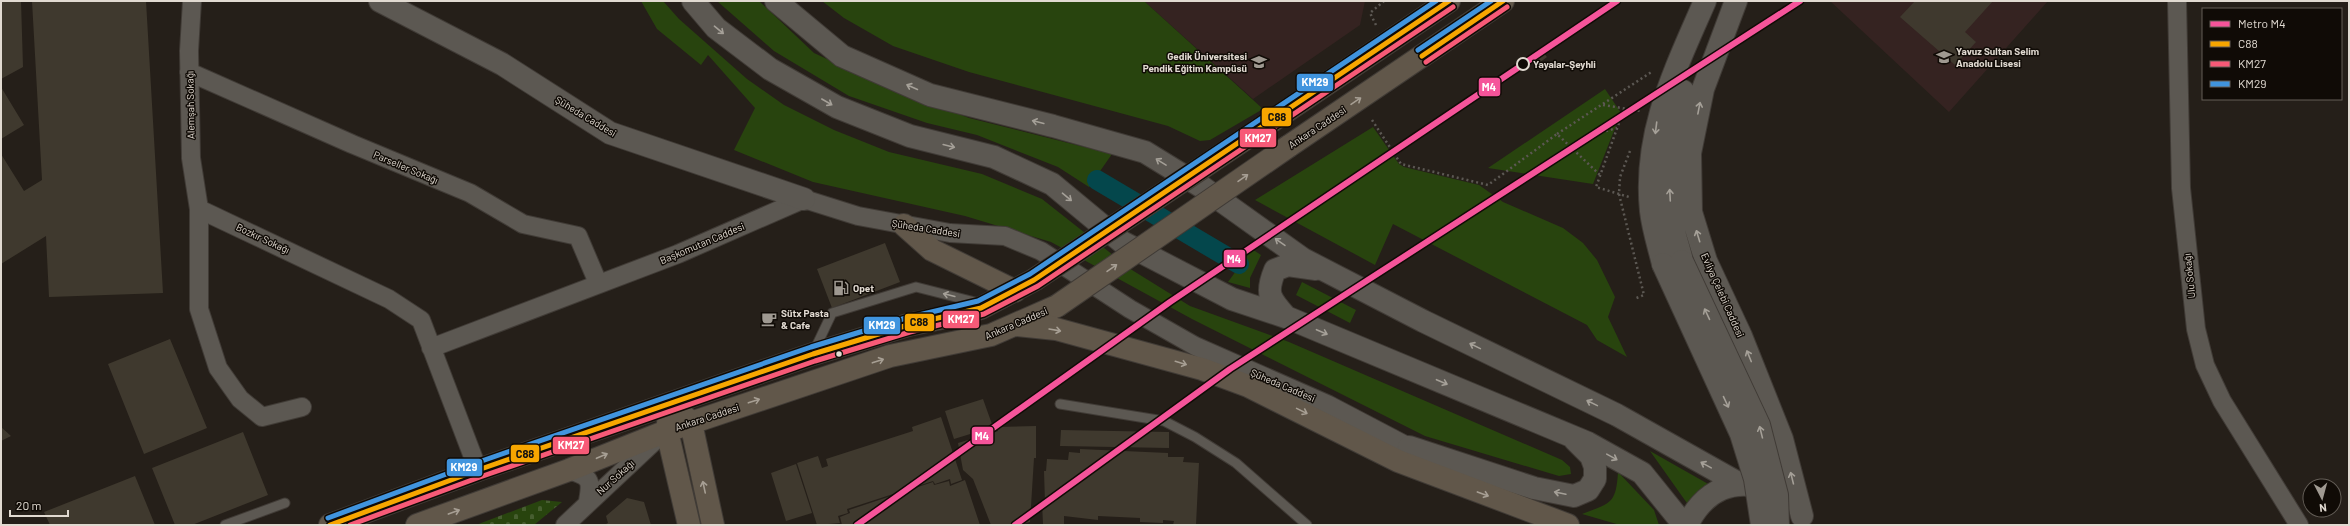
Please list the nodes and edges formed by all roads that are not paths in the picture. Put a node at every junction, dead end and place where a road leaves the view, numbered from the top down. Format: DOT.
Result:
graph roads {
  1 [pos="192,1"];
  2 [pos="380,1"];
  3 [pos="693,1"];
  4 [pos="776,1"];
  5 [pos="1449,1"];
  6 [pos="1503,1"];
  7 [pos="1705,1"];
  8 [pos="1716,1"];
  9 [pos="1736,1"];
  10 [pos="2177,1"];
  11 [pos="189,72"];
  12 [pos="804,199"];
  13 [pos="199,209"];
  14 [pos="904,225"];
  15 [pos="1673,263"];
  16 [pos="1325,270"];
  17 [pos="598,283"];
  18 [pos="1015,292"];
  19 [pos="987,305"];
  20 [pos="1286,317"];
  21 [pos="1017,325"];
  22 [pos="431,348"];
  23 [pos="813,354"];
  24 [pos="671,402"];
  25 [pos="1060,404"];
  26 [pos="302,407"];
  27 [pos="691,423"];
  28 [pos="667,430"];
  29 [pos="1570,435"];
  30 [pos="1409,447"];
  31 [pos="478,470"];
  32 [pos="569,470"];
  33 [pos="1456,484"];
  34 [pos="1740,484"];
  35 [pos="588,501"];
  36 [pos="285,503"];
  37 [pos="1804,521"];
  38 [pos="226,525"];
  39 [pos="330,525"];
  40 [pos="417,525"];
  41 [pos="565,525"];
  42 [pos="689,525"];
  43 [pos="712,525"];
  44 [pos="1307,525"];
  45 [pos="1568,525"];
  46 [pos="1685,525"];
  47 [pos="1762,525"];
  48 [pos="1778,525"];
  49 [pos="2299,525"];
  1 -- 11 [label="street, Alemşah Sokağı"];
  2 -- 12 [label="street, Şüheda Caddesi"];
  3 -- 20 [label="street, one-way"];
  16 -- 4 [label="street, one-way"];
  5 -- 18 [label="main road, bridge"];
  21 -- 6 [label="main road, Ankara Caddesi, one-way, bridge"];
  7 -- 15 [label="street, one-way"];
  15 -- 8 [label="street, one-way"];
  37 -- 9 [label="street, Evliya Çelebi Caddesi, one-way"];
  10 -- 49 [label="street, Ulu Sokağı"];
  11 -- 13 [label="street, Alemşah Sokağı"];
  11 -- 17 [label="street, Parseller Sokağı"];
  12 -- 14 [label="street, Şüheda Caddesi"];
  12 -- 17 [label="street, Başkomutan Caddesi"];
  13 -- 22 [label="street, Bozkır Sokağı"];
  13 -- 26 [label="street"];
  14 -- 18 [label="main road"];
  14 -- 30 [label="street, Şüheda Caddesi"];
  15 -- 47 [label="street, one-way, bridge"];
  48 -- 15 [label="street, one-way, bridge"];
  16 -- 20 [label="street"];
  34 -- 16 [label="street, one-way"];
  17 -- 22 [label="street, Başkomutan Caddesi"];
  18 -- 19 [label="main road"];
  19 -- 23 [label="main road"];
  19 -- 23 [label="lane, one-way"];
  20 -- 29 [label="street, one-way"];
  27 -- 21 [label="main road, Ankara Caddesi, one-way"];
  21 -- 33 [label="main road, one-way"];
  22 -- 31 [label="street, Bozkır Sokağı"];
  23 -- 24 [label="main road"];
  24 -- 27 [label="main road"];
  24 -- 28 [label="main road"];
  24 -- 31 [label="main road"];
  25 -- 44 [label="lane"];
  27 -- 28 [label="main road, Ankara Caddesi"];
  43 -- 27 [label="main road, one-way"];
  32 -- 28 [label="main road, Ankara Caddesi, one-way"];
  28 -- 35 [label="street, Nur Sokağı"];
  28 -- 42 [label="main road"];
  29 -- 30 [label="street, one-way"];
  29 -- 46 [label="street, one-way"];
  30 -- 33 [label="street, Şüheda Caddesi"];
  31 -- 39 [label="main road"];
  32 -- 35 [label="street"];
  40 -- 32 [label="main road, Ankara Caddesi, one-way"];
  33 -- 45 [label="main road, one-way"];
  34 -- 37 [label="street"];
  34 -- 46 [label="street"];
  35 -- 41 [label="street, Nur Sokağı"];
  36 -- 38 [label="lane"];
}
